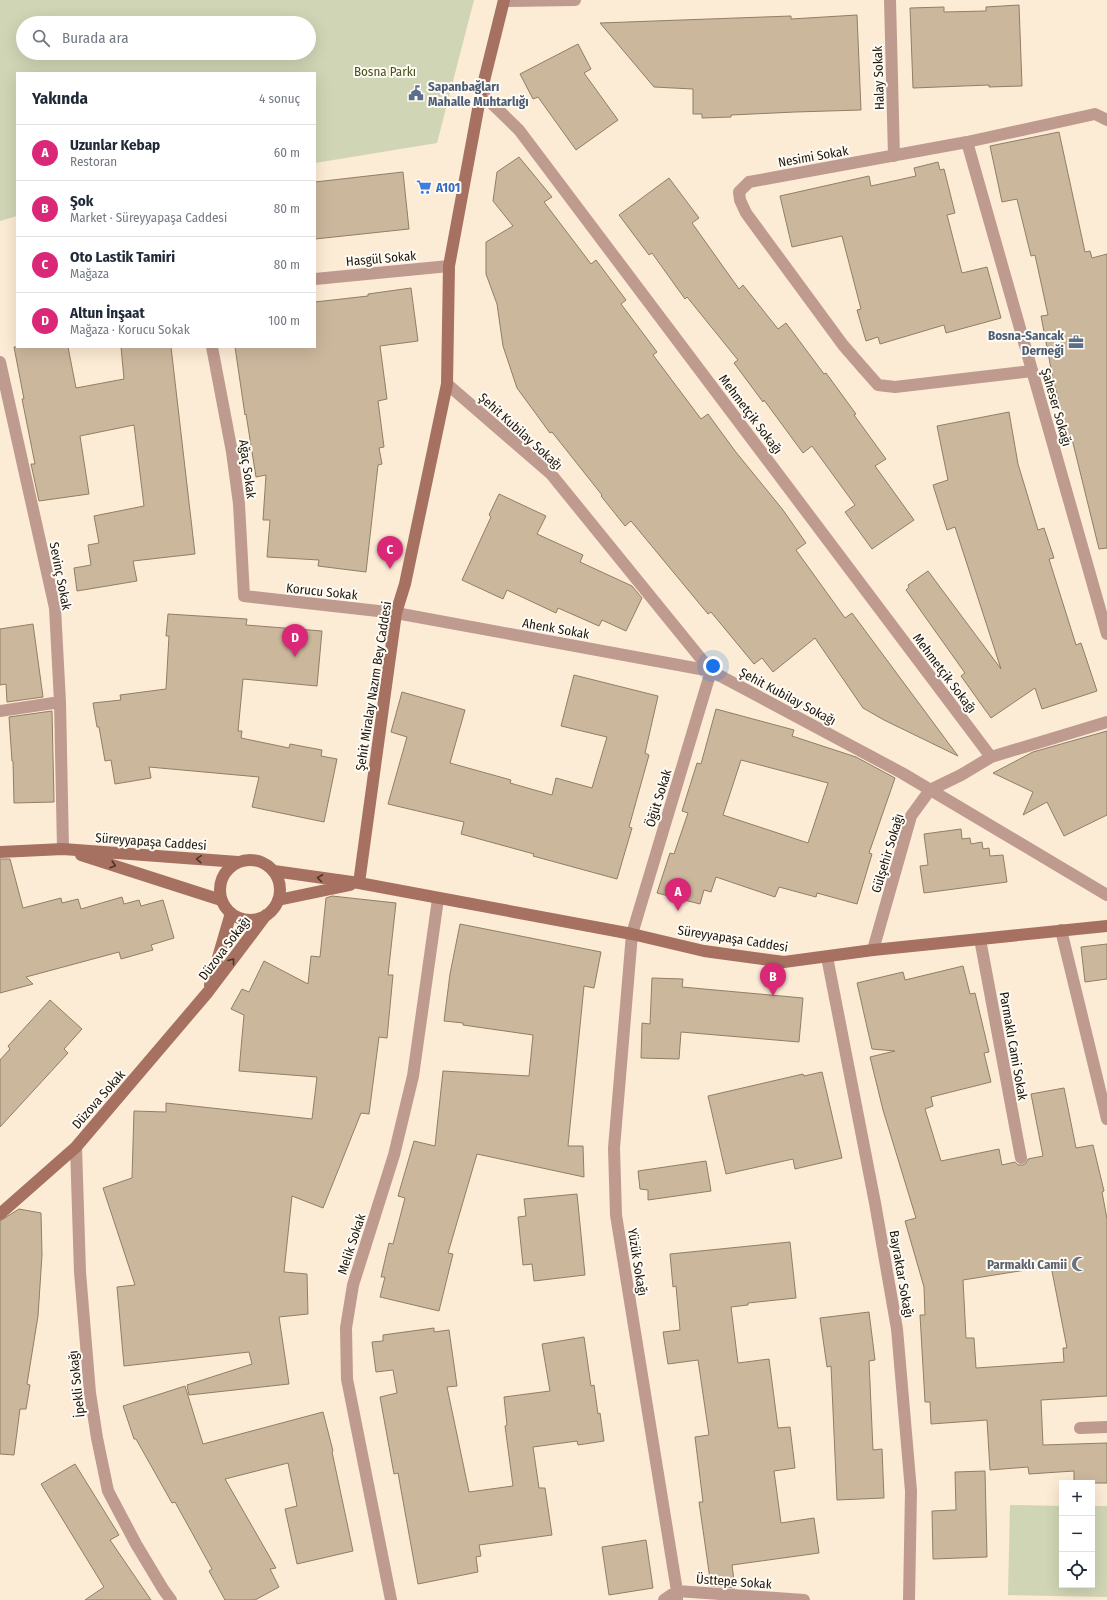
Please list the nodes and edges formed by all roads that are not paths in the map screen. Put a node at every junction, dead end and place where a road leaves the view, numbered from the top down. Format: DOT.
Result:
graph roads {
  1 [pos="504,0"];
  2 [pos="575,0"];
  3 [pos="890,0"];
  4 [pos="481,93"];
  5 [pos="1107,120"];
  6 [pos="966,142"];
  7 [pos="894,156"];
  8 [pos="449,266"];
  9 [pos="316,279"];
  10 [pos="212,348"];
  11 [pos="0,362"];
  12 [pos="1032,371"];
  13 [pos="1,374"];
  14 [pos="447,384"];
  15 [pos="244,596"];
  16 [pos="396,613"];
  17 [pos="1107,634"];
  18 [pos="711,671"];
  19 [pos="60,702"];
  20 [pos="0,711"];
  21 [pos="1107,722"];
  22 [pos="991,757"];
  23 [pos="930,790"];
  24 [pos="63,849"];
  25 [pos="0,852"];
  26 [pos="238,862"];
  27 [pos="274,872"];
  28 [pos="359,883"];
  29 [pos="1107,895"];
  30 [pos="438,899"];
  31 [pos="221,900"];
  32 [pos="278,900"];
  33 [pos="231,913"];
  34 [pos="266,915"];
  35 [pos="1107,926"];
  36 [pos="1061,930"];
  37 [pos="632,934"];
  38 [pos="980,939"];
  39 [pos="873,950"];
  40 [pos="828,957"];
  41 [pos="208,992"];
  42 [pos="1107,1119"];
  43 [pos="76,1147"];
  44 [pos="1021,1158"];
  45 [pos="0,1214"];
  46 [pos="1107,1427"];
  47 [pos="1080,1428"];
  48 [pos="677,1595"];
  49 [pos="171,1600"];
  50 [pos="391,1600"];
  51 [pos="664,1600"];
  52 [pos="804,1600"];
  53 [pos="909,1600"];
  1 -- 2 [label="street"];
  1 -- 4 [label="street, Şehit Miralay Nazım Bey Caddesi"];
  3 -- 7 [label="street, Halay Sokak"];
  4 -- 8 [label="street, Şehit Miralay Nazım Bey Caddesi"];
  4 -- 22 [label="street, Mehmetçik Sokağı"];
  5 -- 6 [label="street, Nesimi Sokak"];
  6 -- 7 [label="street, Nesimi Sokak"];
  6 -- 12 [label="street, Şaheser Sokağı"];
  7 -- 12 [label="street, Nesimi Sokak"];
  8 -- 9 [label="street, Hasgül Sokak"];
  8 -- 14 [label="street, Şehit Miralay Nazım Bey Caddesi"];
  10 -- 15 [label="street, Ağaç Sokak"];
  11 -- 13 [label="street, Sevinç Sokak"];
  12 -- 17 [label="street, Şaheser Sokağı"];
  13 -- 19 [label="street, Sevinç Sokak"];
  14 -- 16 [label="street, Şehit Miralay Nazım Bey Caddesi"];
  14 -- 18 [label="street, Şehit Kubilay Sokağı"];
  15 -- 16 [label="street, Korucu Sokak"];
  16 -- 18 [label="street, Ahenk Sokak"];
  16 -- 28 [label="street, Şehit Miralay Nazım Bey Caddesi"];
  18 -- 23 [label="street, Şehit Kubilay Sokağı"];
  18 -- 37 [label="street, Öğüt Sokak"];
  19 -- 20 [label="street"];
  19 -- 24 [label="street, Sevinç Sokak"];
  21 -- 22 [label="street, Gülşehir Sokağı"];
  22 -- 23 [label="street, Gülşehir Sokağı"];
  23 -- 29 [label="street, Şehit Kubilay Sokağı"];
  23 -- 39 [label="street, Gülşehir Sokağı"];
  24 -- 25 [label="street, Süreyyapaşa Caddesi"];
  26 -- 24 [label="street, Süreyyapaşa Caddesi, one-way"];
  24 -- 31 [label="street, Süreyyapaşa Caddesi, one-way"];
  26 -- 27 [label="street, Süreyyapaşa Caddesi"];
  26 -- 31 [label="street"];
  28 -- 27 [label="street, Süreyyapaşa Caddesi, one-way"];
  27 -- 32 [label="street"];
  28 -- 30 [label="street, Süreyyapaşa Caddesi"];
  28 -- 32 [label="street"];
  30 -- 37 [label="street, Süreyyapaşa Caddesi"];
  30 -- 50 [label="street, Melik Sokak"];
  31 -- 33 [label="street"];
  32 -- 34 [label="street"];
  33 -- 34 [label="street"];
  33 -- 41 [label="street, Düzova Sokağı"];
  41 -- 34 [label="street, Düzova Sokağı, one-way"];
  35 -- 36 [label="street, Süreyyapaşa Caddesi"];
  36 -- 38 [label="street, Süreyyapaşa Caddesi"];
  36 -- 42 [label="street"];
  37 -- 40 [label="street, Süreyyapaşa Caddesi"];
  37 -- 48 [label="street, Yüzük Sokağı"];
  38 -- 39 [label="street, Süreyyapaşa Caddesi"];
  38 -- 44 [label="street, Parmaklı Cami Sokak"];
  39 -- 40 [label="street, Süreyyapaşa Caddesi"];
  40 -- 53 [label="street, Bayraktar Sokağı"];
  41 -- 43 [label="street, Düzova Sokak"];
  43 -- 45 [label="street, Düzova Sokak"];
  43 -- 49 [label="street, İpekli Sokağı"];
  46 -- 47 [label="street"];
  48 -- 51 [label="street, Üsttepe Sokak"];
  48 -- 52 [label="street, Üsttepe Sokak"];
}
